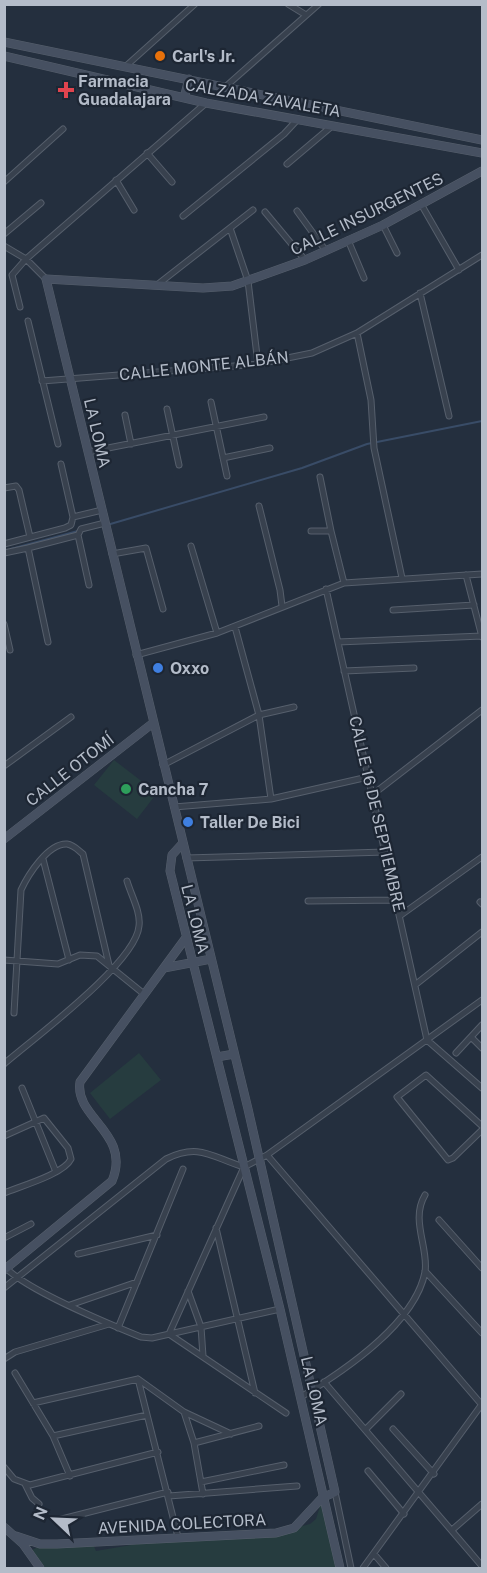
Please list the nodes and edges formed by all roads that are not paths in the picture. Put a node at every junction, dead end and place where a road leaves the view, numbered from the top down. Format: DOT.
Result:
graph roads {
  1 [pos="195,4"];
  2 [pos="288,4"];
  3 [pos="319,4"];
  4 [pos="306,15"];
  5 [pos="4,37"];
  6 [pos="4,42"];
  7 [pos="22,45"];
  8 [pos="4,58"];
  9 [pos="126,66"];
  10 [pos="189,80"];
  11 [pos="224,88"];
  12 [pos="184,98"];
  13 [pos="206,103"];
  14 [pos="299,118"];
  15 [pos="333,125"];
  16 [pos="63,129"];
  17 [pos="483,140"];
  18 [pos="147,153"];
  19 [pos="483,153"];
  20 [pos="287,164"];
  21 [pos="483,171"];
  22 [pos="116,180"];
  23 [pos="4,182"];
  24 [pos="172,182"];
  25 [pos="41,203"];
  26 [pos="421,204"];
  27 [pos="134,210"];
  28 [pos="253,210"];
  29 [pos="297,211"];
  30 [pos="265,212"];
  31 [pos="183,216"];
  32 [pos="383,225"];
  33 [pos="230,228"];
  34 [pos="4,234"];
  35 [pos="348,240"];
  36 [pos="5,247"];
  37 [pos="326,251"];
  38 [pos="397,253"];
  39 [pos="483,255"];
  40 [pos="26,259"];
  41 [pos="305,260"];
  42 [pos="459,270"];
  43 [pos="364,278"];
  44 [pos="46,279"];
  45 [pos="248,282"];
  46 [pos="156,286"];
  47 [pos="420,292"];
  48 [pos="20,307"];
  49 [pos="28,321"];
  50 [pos="357,333"];
  51 [pos="258,363"];
  52 [pos="71,380"];
  53 [pos="42,381"];
  54 [pos="211,402"];
  55 [pos="167,409"];
  56 [pos="125,415"];
  57 [pos="448,416"];
  58 [pos="264,417"];
  59 [pos="216,427"];
  60 [pos="173,435"];
  61 [pos="58,444"];
  62 [pos="131,444"];
  63 [pos="270,448"];
  64 [pos="88,452"];
  65 [pos="223,458"];
  66 [pos="61,464"];
  67 [pos="179,465"];
  68 [pos="227,476"];
  69 [pos="320,477"];
  70 [pos="4,488"];
  71 [pos="259,506"];
  72 [pos="102,510"];
  73 [pos="73,517"];
  74 [pos="105,523"];
  75 [pos="311,531"];
  76 [pos="331,531"];
  77 [pos="78,535"];
  78 [pos="30,537"];
  79 [pos="4,544"];
  80 [pos="191,546"];
  81 [pos="28,548"];
  82 [pos="4,553"];
  83 [pos="112,554"];
  84 [pos="483,574"];
  85 [pos="466,575"];
  86 [pos="402,578"];
  87 [pos="344,583"];
  88 [pos="89,585"];
  89 [pos="326,589"];
  90 [pos="474,605"];
  91 [pos="282,606"];
  92 [pos="163,609"];
  93 [pos="393,610"];
  94 [pos="4,624"];
  95 [pos="234,627"];
  96 [pos="217,633"];
  97 [pos="482,636"];
  98 [pos="48,642"];
  99 [pos="338,642"];
  100 [pos="10,650"];
  101 [pos="136,655"];
  102 [pos="414,668"];
  103 [pos="344,671"];
  104 [pos="294,707"];
  105 [pos="483,710"];
  106 [pos="259,715"];
  107 [pos="71,717"];
  108 [pos="153,723"];
  109 [pos="163,765"];
  110 [pos="4,766"];
  111 [pos="368,777"];
  112 [pos="372,795"];
  113 [pos="272,799"];
  114 [pos="174,807"];
  115 [pos="4,839"];
  116 [pos="182,844"];
  117 [pos="385,852"];
  118 [pos="483,857"];
  119 [pos="185,858"];
  120 [pos="43,859"];
  121 [pos="127,882"];
  122 [pos="397,900"];
  123 [pos="308,901"];
  124 [pos="401,915"];
  125 [pos="483,932"];
  126 [pos="186,939"];
  127 [pos="211,958"];
  128 [pos="4,960"];
  129 [pos="17,960"];
  130 [pos="69,960"];
  131 [pos="192,964"];
  132 [pos="109,965"];
  133 [pos="164,968"];
  134 [pos="114,969"];
  135 [pos="415,985"];
  136 [pos="144,994"];
  137 [pos="483,1000"];
  138 [pos="14,1013"];
  139 [pos="483,1025"];
  140 [pos="471,1037"];
  141 [pos="427,1040"];
  142 [pos="483,1048"];
  143 [pos="456,1053"];
  144 [pos="234,1054"];
  145 [pos="217,1057"];
  146 [pos="4,1064"];
  147 [pos="22,1088"];
  148 [pos="483,1089"];
  149 [pos="36,1122"];
  150 [pos="483,1128"];
  151 [pos="4,1136"];
  152 [pos="267,1155"];
  153 [pos="259,1160"];
  154 [pos="244,1167"];
  155 [pos="183,1169"];
  156 [pos="56,1172"];
  157 [pos="4,1193"];
  158 [pos="425,1195"];
  159 [pos="439,1220"];
  160 [pos="31,1224"];
  161 [pos="216,1228"];
  162 [pos="157,1235"];
  163 [pos="4,1238"];
  164 [pos="78,1254"];
  165 [pos="5,1268"];
  166 [pos="483,1268"];
  167 [pos="425,1271"];
  168 [pos="18,1278"];
  169 [pos="137,1282"];
  170 [pos="4,1288"];
  171 [pos="188,1290"];
  172 [pos="70,1305"];
  173 [pos="280,1308"];
  174 [pos="406,1316"];
  175 [pos="238,1318"];
  176 [pos="109,1324"];
  177 [pos="201,1327"];
  178 [pos="118,1328"];
  179 [pos="483,1333"];
  180 [pos="169,1334"];
  181 [pos="203,1356"];
  182 [pos="4,1359"];
  183 [pos="15,1373"];
  184 [pos="138,1379"];
  185 [pos="324,1382"];
  186 [pos="312,1390"];
  187 [pos="255,1393"];
  188 [pos="401,1394"];
  189 [pos="301,1397"];
  190 [pos="33,1403"];
  191 [pos="482,1405"];
  192 [pos="184,1412"];
  193 [pos="285,1413"];
  194 [pos="147,1415"];
  195 [pos="259,1426"];
  196 [pos="366,1429"];
  197 [pos="393,1429"];
  198 [pos="231,1434"];
  199 [pos="53,1436"];
  200 [pos="194,1443"];
  201 [pos="158,1452"];
  202 [pos="284,1465"];
  203 [pos="4,1467"];
  204 [pos="368,1471"];
  205 [pos="434,1474"];
  206 [pos="70,1476"];
  207 [pos="201,1482"];
  208 [pos="25,1484"];
  209 [pos="297,1486"];
  210 [pos="335,1492"];
  211 [pos="168,1494"];
  212 [pos="203,1494"];
  213 [pos="420,1494"];
  214 [pos="323,1497"];
  215 [pos="39,1504"];
  216 [pos="483,1504"];
  217 [pos="404,1514"];
  218 [pos="58,1520"];
  219 [pos="4,1527"];
  220 [pos="452,1530"];
  221 [pos="15,1536"];
  222 [pos="178,1537"];
  223 [pos="374,1554"];
  224 [pos="483,1566"];
  225 [pos="40,1569"];
  226 [pos="340,1569"];
  227 [pos="351,1569"];
  228 [pos="363,1569"];
  229 [pos="386,1569"];
  1 -- 9 [label="street"];
  2 -- 4 [label="street"];
  3 -- 4 [label="street"];
  4 -- 11 [label="street"];
  5 -- 7 [label="street"];
  6 -- 7 [label="street, CALZADA ZAVALETA"];
  7 -- 9 [label="street, CALZADA ZAVALETA"];
  8 -- 12 [label="street, CALZADA ZAVALETA"];
  9 -- 10 [label="street, CALZADA ZAVALETA"];
  10 -- 11 [label="street, CALZADA ZAVALETA"];
  10 -- 12 [label="street"];
  11 -- 17 [label="street, CALZADA ZAVALETA"];
  12 -- 13 [label="street, CALZADA ZAVALETA"];
  13 -- 14 [label="street, CALZADA ZAVALETA"];
  13 -- 18 [label="street"];
  14 -- 15 [label="street, CALZADA ZAVALETA"];
  14 -- 31 [label="street"];
  15 -- 19 [label="street, CALZADA ZAVALETA"];
  15 -- 20 [label="street"];
  16 -- 23 [label="street"];
  18 -- 22 [label="street"];
  18 -- 24 [label="street"];
  21 -- 26 [label="street, CALLE INSURGENTES"];
  22 -- 27 [label="street"];
  22 -- 40 [label="street"];
  25 -- 34 [label="street"];
  26 -- 32 [label="street, CALLE INSURGENTES"];
  26 -- 42 [label="street"];
  28 -- 33 [label="street"];
  29 -- 37 [label="street"];
  30 -- 41 [label="street"];
  32 -- 35 [label="street, CALLE INSURGENTES"];
  32 -- 38 [label="street"];
  33 -- 45 [label="street"];
  33 -- 46 [label="street"];
  35 -- 37 [label="street, CALLE INSURGENTES"];
  35 -- 43 [label="street"];
  36 -- 40 [label="street"];
  37 -- 41 [label="street, CALLE INSURGENTES"];
  39 -- 42 [label="street, CALLE MONTE ALBÁN"];
  40 -- 44 [label="street"];
  40 -- 48 [label="street"];
  41 -- 45 [label="street, CALLE INSURGENTES"];
  42 -- 47 [label="street, CALLE MONTE ALBÁN"];
  44 -- 46 [label="street, CALLE INSURGENTES"];
  44 -- 52 [label="street, LA LOMA"];
  45 -- 46 [label="street, CALLE INSURGENTES"];
  45 -- 51 [label="street"];
  47 -- 50 [label="street, CALLE MONTE ALBÁN"];
  47 -- 57 [label="street"];
  49 -- 53 [label="street"];
  50 -- 51 [label="street, CALLE MONTE ALBÁN"];
  50 -- 86 [label="street"];
  51 -- 52 [label="street, CALLE MONTE ALBÁN"];
  52 -- 53 [label="street, CALLE MONTE ALBÁN"];
  52 -- 64 [label="street, LA LOMA"];
  53 -- 61 [label="street"];
  54 -- 59 [label="street"];
  55 -- 60 [label="street"];
  56 -- 62 [label="street"];
  58 -- 59 [label="street"];
  59 -- 60 [label="street"];
  59 -- 65 [label="street"];
  60 -- 62 [label="street"];
  60 -- 67 [label="street"];
  62 -- 64 [label="street"];
  63 -- 65 [label="street"];
  64 -- 72 [label="street, LA LOMA"];
  65 -- 68 [label="street"];
  66 -- 73 [label="street"];
  69 -- 76 [label="street"];
  70 -- 78 [label="street"];
  71 -- 91 [label="street"];
  72 -- 73 [label="street"];
  72 -- 74 [label="street, LA LOMA"];
  73 -- 78 [label="street"];
  74 -- 77 [label="street"];
  74 -- 83 [label="street, LA LOMA"];
  75 -- 76 [label="street"];
  76 -- 87 [label="street"];
  77 -- 81 [label="street"];
  77 -- 88 [label="street"];
  78 -- 79 [label="street"];
  80 -- 96 [label="street"];
  81 -- 82 [label="street"];
  81 -- 98 [label="street"];
  83 -- 92 [label="street"];
  83 -- 101 [label="street, LA LOMA"];
  84 -- 85 [label="street"];
  85 -- 86 [label="street"];
  85 -- 90 [label="street"];
  86 -- 87 [label="street"];
  87 -- 89 [label="street"];
  89 -- 91 [label="street"];
  89 -- 99 [label="street, CALLE 16 DE SEPTIEMBRE"];
  90 -- 93 [label="street"];
  90 -- 97 [label="street"];
  91 -- 95 [label="street"];
  94 -- 100 [label="street"];
  95 -- 96 [label="street"];
  95 -- 106 [label="street"];
  96 -- 101 [label="street"];
  97 -- 99 [label="street"];
  99 -- 103 [label="street, CALLE 16 DE SEPTIEMBRE"];
  101 -- 108 [label="street, LA LOMA"];
  102 -- 103 [label="street"];
  103 -- 111 [label="street, CALLE 16 DE SEPTIEMBRE"];
  104 -- 106 [label="street"];
  105 -- 112 [label="street"];
  106 -- 109 [label="street"];
  106 -- 113 [label="street"];
  107 -- 110 [label="street"];
  108 -- 109 [label="street, LA LOMA"];
  108 -- 115 [label="street, CALLE OTOMÍ"];
  109 -- 114 [label="street, LA LOMA"];
  111 -- 112 [label="street, CALLE 16 DE SEPTIEMBRE"];
  111 -- 113 [label="street"];
  112 -- 117 [label="street, CALLE 16 DE SEPTIEMBRE"];
  113 -- 114 [label="street"];
  114 -- 116 [label="street, LA LOMA"];
  116 -- 119 [label="street"];
  116 -- 126 [label="street, LA LOMA"];
  117 -- 119 [label="street"];
  117 -- 122 [label="street, CALLE 16 DE SEPTIEMBRE"];
  118 -- 124 [label="street"];
  119 -- 127 [label="street"];
  120 -- 129 [label="street"];
  120 -- 130 [label="street"];
  120 -- 132 [label="street"];
  121 -- 134 [label="street"];
  122 -- 123 [label="street"];
  122 -- 124 [label="street, CALLE 16 DE SEPTIEMBRE"];
  124 -- 135 [label="street, CALLE 16 DE SEPTIEMBRE"];
  125 -- 135 [label="street"];
  126 -- 131 [label="street, LA LOMA"];
  126 -- 133 [label="street"];
  127 -- 131 [label="street"];
  127 -- 144 [label="street"];
  128 -- 129 [label="street"];
  129 -- 130 [label="street"];
  129 -- 138 [label="street"];
  130 -- 132 [label="street"];
  131 -- 133 [label="street"];
  131 -- 145 [label="street, LA LOMA"];
  132 -- 134 [label="street"];
  133 -- 136 [label="street"];
  134 -- 136 [label="street"];
  134 -- 146 [label="street"];
  135 -- 141 [label="street, CALLE 16 DE SEPTIEMBRE"];
  136 -- 165 [label="street"];
  137 -- 141 [label="street"];
  139 -- 140 [label="street"];
  140 -- 142 [label="street"];
  140 -- 143 [label="street"];
  141 -- 148 [label="street"];
  141 -- 152 [label="street"];
  144 -- 145 [label="street"];
  144 -- 153 [label="street"];
  145 -- 154 [label="street, LA LOMA"];
  147 -- 149 [label="street"];
  149 -- 151 [label="street"];
  149 -- 156 [label="street"];
  149 -- 156 [label="street"];
  150 -- 150 [label="street"];
  152 -- 153 [label="street"];
  152 -- 174 [label="street"];
  153 -- 154 [label="street"];
  153 -- 186 [label="street"];
  154 -- 161 [label="street"];
  154 -- 168 [label="street"];
  154 -- 173 [label="street, LA LOMA"];
  155 -- 162 [label="street"];
  156 -- 157 [label="street"];
  158 -- 167 [label="street"];
  159 -- 166 [label="street"];
  160 -- 163 [label="street"];
  161 -- 171 [label="street"];
  161 -- 175 [label="street"];
  162 -- 164 [label="street"];
  162 -- 169 [label="street"];
  165 -- 168 [label="street"];
  167 -- 174 [label="street"];
  167 -- 179 [label="street"];
  168 -- 170 [label="street"];
  168 -- 172 [label="street"];
  169 -- 172 [label="street"];
  169 -- 178 [label="street"];
  171 -- 177 [label="street"];
  171 -- 180 [label="street"];
  172 -- 176 [label="street"];
  173 -- 175 [label="street"];
  173 -- 189 [label="street, LA LOMA"];
  174 -- 185 [label="street"];
  174 -- 191 [label="street"];
  175 -- 177 [label="street"];
  175 -- 187 [label="street"];
  176 -- 178 [label="street"];
  176 -- 182 [label="street"];
  177 -- 180 [label="street"];
  177 -- 181 [label="street"];
  178 -- 180 [label="street"];
  180 -- 181 [label="street"];
  181 -- 187 [label="street"];
  183 -- 190 [label="street"];
  184 -- 190 [label="street"];
  184 -- 192 [label="street"];
  184 -- 194 [label="street"];
  185 -- 186 [label="street"];
  185 -- 196 [label="street"];
  186 -- 189 [label="street"];
  186 -- 210 [label="street"];
  187 -- 193 [label="street"];
  188 -- 196 [label="street"];
  189 -- 214 [label="street, LA LOMA"];
  190 -- 199 [label="street"];
  191 -- 205 [label="street"];
  192 -- 198 [label="street"];
  192 -- 200 [label="street"];
  194 -- 199 [label="street"];
  194 -- 201 [label="street"];
  195 -- 198 [label="street"];
  196 -- 213 [label="street"];
  197 -- 205 [label="street"];
  198 -- 200 [label="street"];
  199 -- 206 [label="street"];
  200 -- 207 [label="street"];
  201 -- 206 [label="street"];
  201 -- 211 [label="street"];
  202 -- 207 [label="street"];
  203 -- 208 [label="street"];
  204 -- 217 [label="street"];
  205 -- 213 [label="street"];
  206 -- 208 [label="street"];
  207 -- 212 [label="street"];
  208 -- 215 [label="street"];
  209 -- 212 [label="street"];
  210 -- 214 [label="street, AVENIDA COLECTORA"];
  210 -- 227 [label="street"];
  211 -- 212 [label="street"];
  211 -- 218 [label="street"];
  211 -- 222 [label="street"];
  213 -- 217 [label="street"];
  213 -- 220 [label="street"];
  214 -- 222 [label="street, AVENIDA COLECTORA"];
  214 -- 226 [label="street, LA LOMA"];
  216 -- 220 [label="street"];
  217 -- 223 [label="street"];
  219 -- 221 [label="street"];
  220 -- 224 [label="street"];
  221 -- 222 [label="street, AVENIDA COLECTORA"];
  221 -- 225 [label="street"];
  223 -- 228 [label="street"];
  223 -- 229 [label="street"];
}
